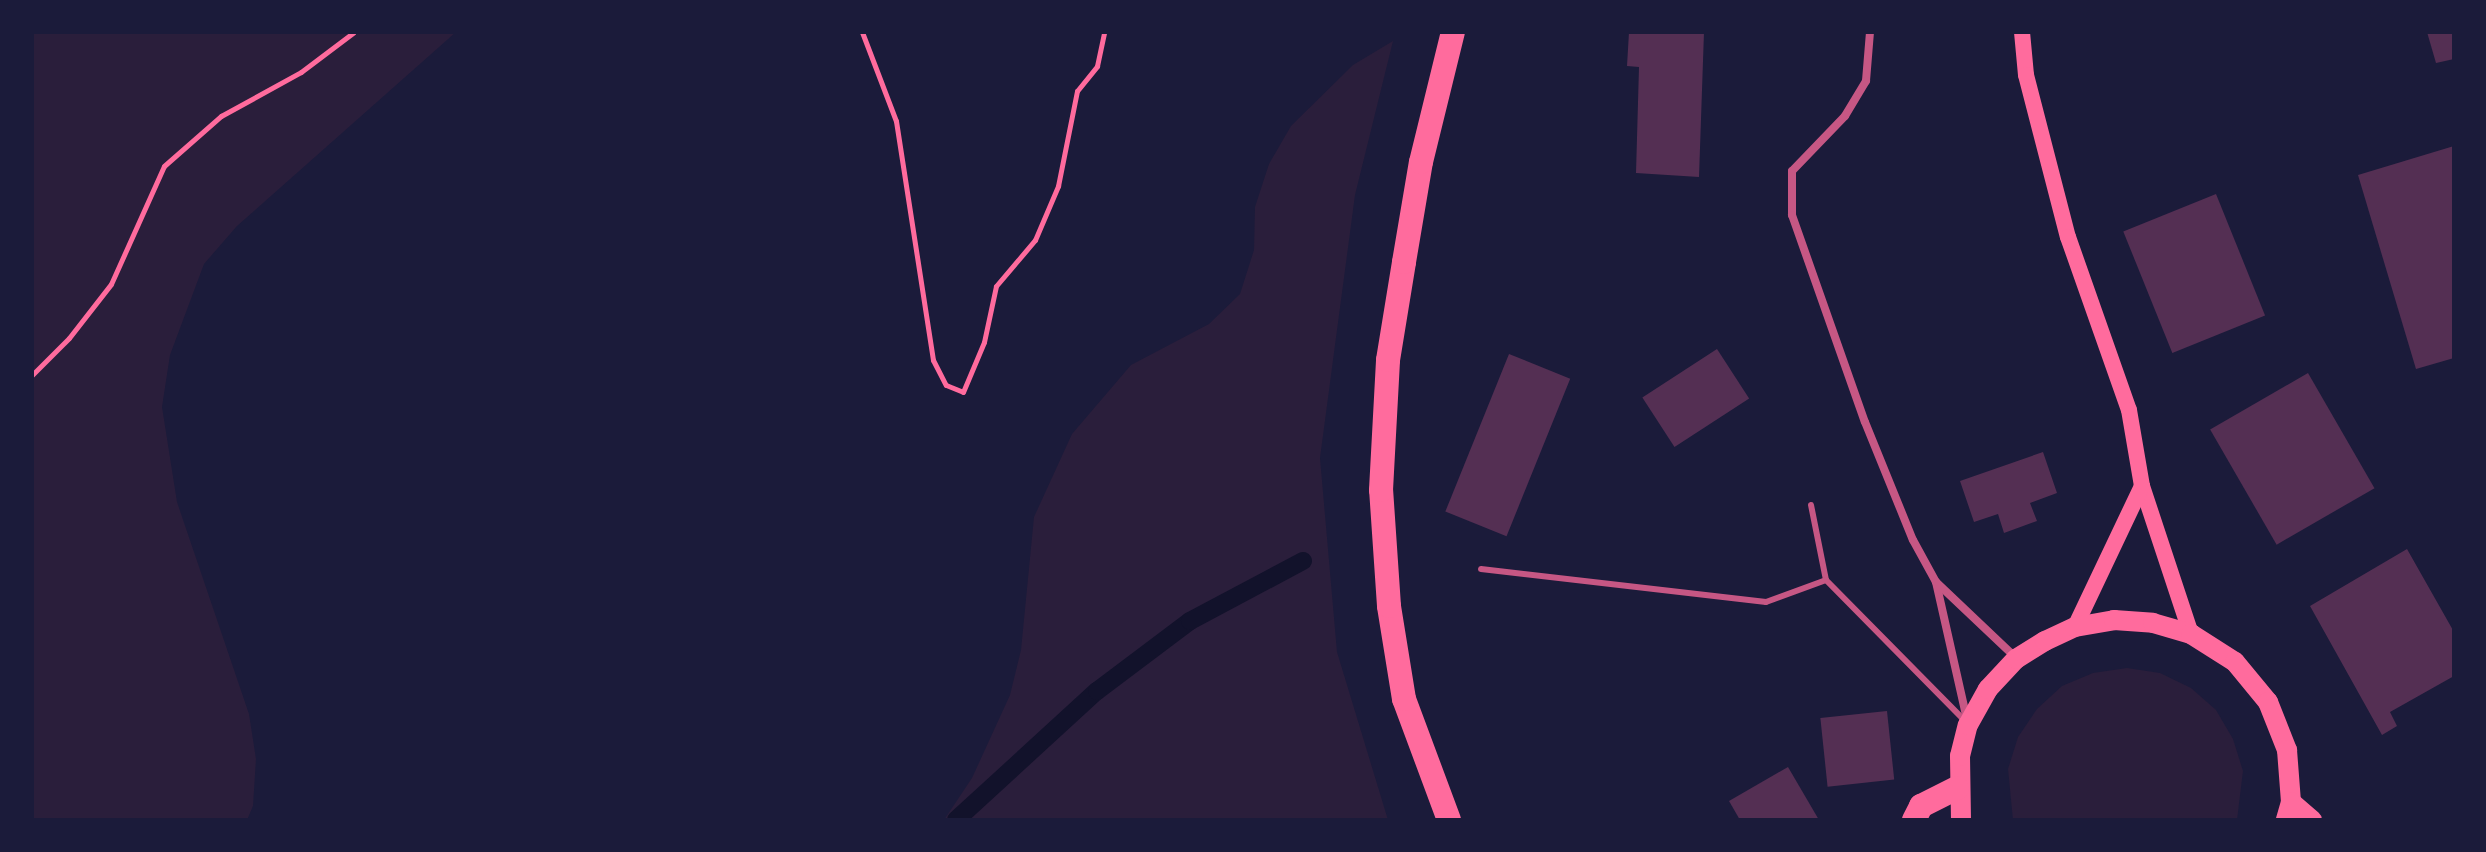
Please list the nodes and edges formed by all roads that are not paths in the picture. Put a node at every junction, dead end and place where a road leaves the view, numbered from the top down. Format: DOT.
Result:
graph roads {
  1 [pos="1453,32"];
  2 [pos="1870,32"];
  3 [pos="2022,32"];
  4 [pos="2142,486"];
  5 [pos="1811,505"];
  6 [pos="1481,569"];
  7 [pos="1826,580"];
  8 [pos="1936,582"];
  9 [pos="2075,627"];
  10 [pos="2191,634"];
  11 [pos="2016,659"];
  12 [pos="1968,725"];
  13 [pos="1957,788"];
  14 [pos="2288,811"];
  15 [pos="1449,820"];
  16 [pos="1914,820"];
  17 [pos="1961,820"];
  18 [pos="2312,820"];
  1 -- 15 [label="highway"];
  2 -- 8 [label="street"];
  3 -- 4 [label="main road"];
  4 -- 9 [label="main road"];
  4 -- 10 [label="main road"];
  5 -- 7 [label="lane"];
  6 -- 7 [label="lane"];
  7 -- 12 [label="lane"];
  8 -- 11 [label="street"];
  8 -- 12 [label="street"];
  9 -- 10 [label="main road"];
  9 -- 11 [label="main road"];
  10 -- 14 [label="main road"];
  11 -- 12 [label="main road"];
  12 -- 13 [label="main road"];
  13 -- 16 [label="highway"];
  13 -- 17 [label="main road"];
  14 -- 18 [label="main road"];
}
